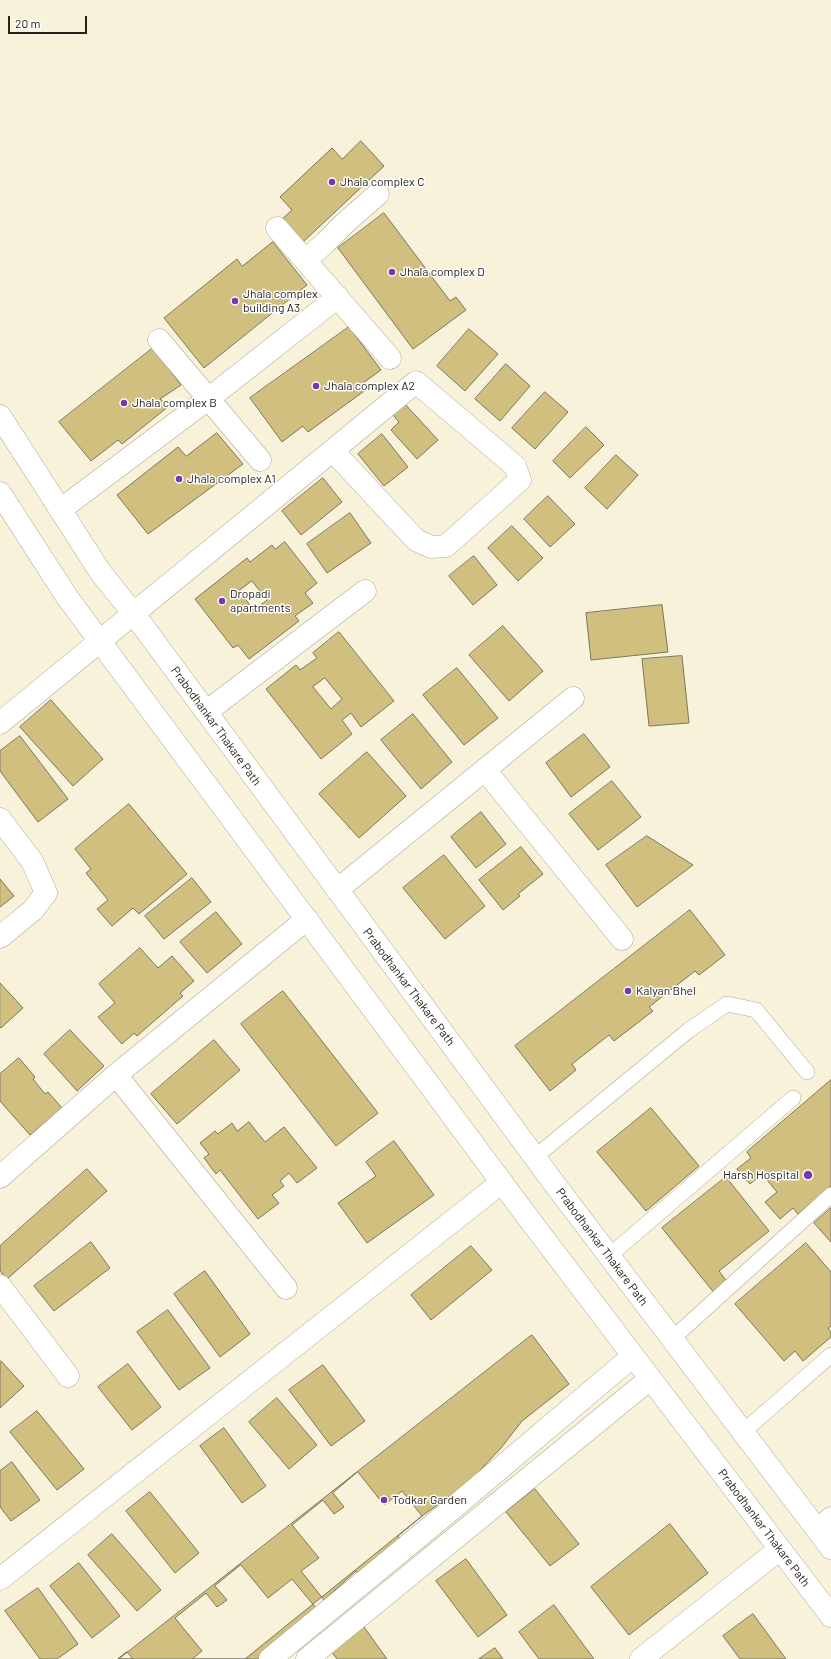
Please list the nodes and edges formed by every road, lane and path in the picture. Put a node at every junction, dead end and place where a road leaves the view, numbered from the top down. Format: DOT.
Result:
graph roads {
  1 [pos="378,194"];
  2 [pos="277,228"];
  3 [pos="306,260"];
  4 [pos="338,297"];
  5 [pos="159,340"];
  6 [pos="390,358"];
  7 [pos="208,399"];
  8 [pos="0,416"];
  9 [pos="333,450"];
  10 [pos="260,460"];
  11 [pos="0,493"];
  12 [pos="60,510"];
  13 [pos="365,591"];
  14 [pos="134,614"];
  15 [pos="101,641"];
  16 [pos="573,698"];
  17 [pos="206,712"];
  18 [pos="0,723"];
  19 [pos="485,770"];
  20 [pos="0,819"];
  21 [pos="337,890"];
  22 [pos="306,919"];
  23 [pos="0,937"];
  24 [pos="622,939"];
  25 [pos="807,1072"];
  26 [pos="116,1075"];
  27 [pos="793,1098"];
  28 [pos="535,1157"];
  29 [pos="0,1177"];
  30 [pos="502,1182"];
  31 [pos="831,1195"];
  32 [pos="609,1256"];
  33 [pos="0,1286"];
  34 [pos="286,1288"];
  35 [pos="672,1339"];
  36 [pos="831,1355"];
  37 [pos="633,1356"];
  38 [pos="68,1376"];
  39 [pos="650,1379"];
  40 [pos="743,1432"];
  41 [pos="824,1524"];
  42 [pos="831,1548"];
  43 [pos="780,1549"];
  44 [pos="0,1579"];
  45 [pos="831,1616"];
  46 [pos="270,1659"];
  47 [pos="307,1659"];
  48 [pos="641,1659"];
  1 -- 3 [label="street"];
  2 -- 3 [label="street"];
  3 -- 4 [label="street"];
  4 -- 6 [label="street"];
  4 -- 7 [label="street"];
  5 -- 7 [label="street"];
  7 -- 10 [label="street"];
  7 -- 12 [label="street"];
  8 -- 12 [label="street, Prabodhankar Thakare Path"];
  9 -- 9 [label="street"];
  9 -- 14 [label="street"];
  11 -- 15 [label="street, Prabodhankar Thakare Path"];
  12 -- 14 [label="street, Prabodhankar Thakare Path"];
  13 -- 17 [label="street"];
  14 -- 15 [label="street"];
  14 -- 17 [label="street, Prabodhankar Thakare Path"];
  15 -- 18 [label="street"];
  15 -- 22 [label="street, Prabodhankar Thakare Path"];
  16 -- 19 [label="street"];
  17 -- 21 [label="street, Prabodhankar Thakare Path"];
  19 -- 21 [label="street"];
  19 -- 24 [label="street"];
  20 -- 23 [label="street"];
  21 -- 28 [label="street, Prabodhankar Thakare Path"];
  22 -- 26 [label="street"];
  22 -- 30 [label="street, Prabodhankar Thakare Path"];
  25 -- 28 [label="lane"];
  26 -- 29 [label="street"];
  26 -- 34 [label="street"];
  27 -- 32 [label="lane"];
  28 -- 32 [label="street, Prabodhankar Thakare Path"];
  30 -- 37 [label="street, Prabodhankar Thakare Path"];
  30 -- 44 [label="street"];
  31 -- 35 [label="lane"];
  32 -- 35 [label="street, Prabodhankar Thakare Path"];
  33 -- 38 [label="street"];
  35 -- 40 [label="street, Prabodhankar Thakare Path"];
  36 -- 40 [label="lane"];
  37 -- 39 [label="street, Prabodhankar Thakare Path"];
  37 -- 46 [label="street"];
  39 -- 43 [label="street, Prabodhankar Thakare Path"];
  39 -- 47 [label="street"];
  40 -- 41 [label="street, Prabodhankar Thakare Path"];
  41 -- 42 [label="street, Prabodhankar Thakare Path"];
  43 -- 45 [label="street, Prabodhankar Thakare Path"];
  43 -- 48 [label="street"];
}
